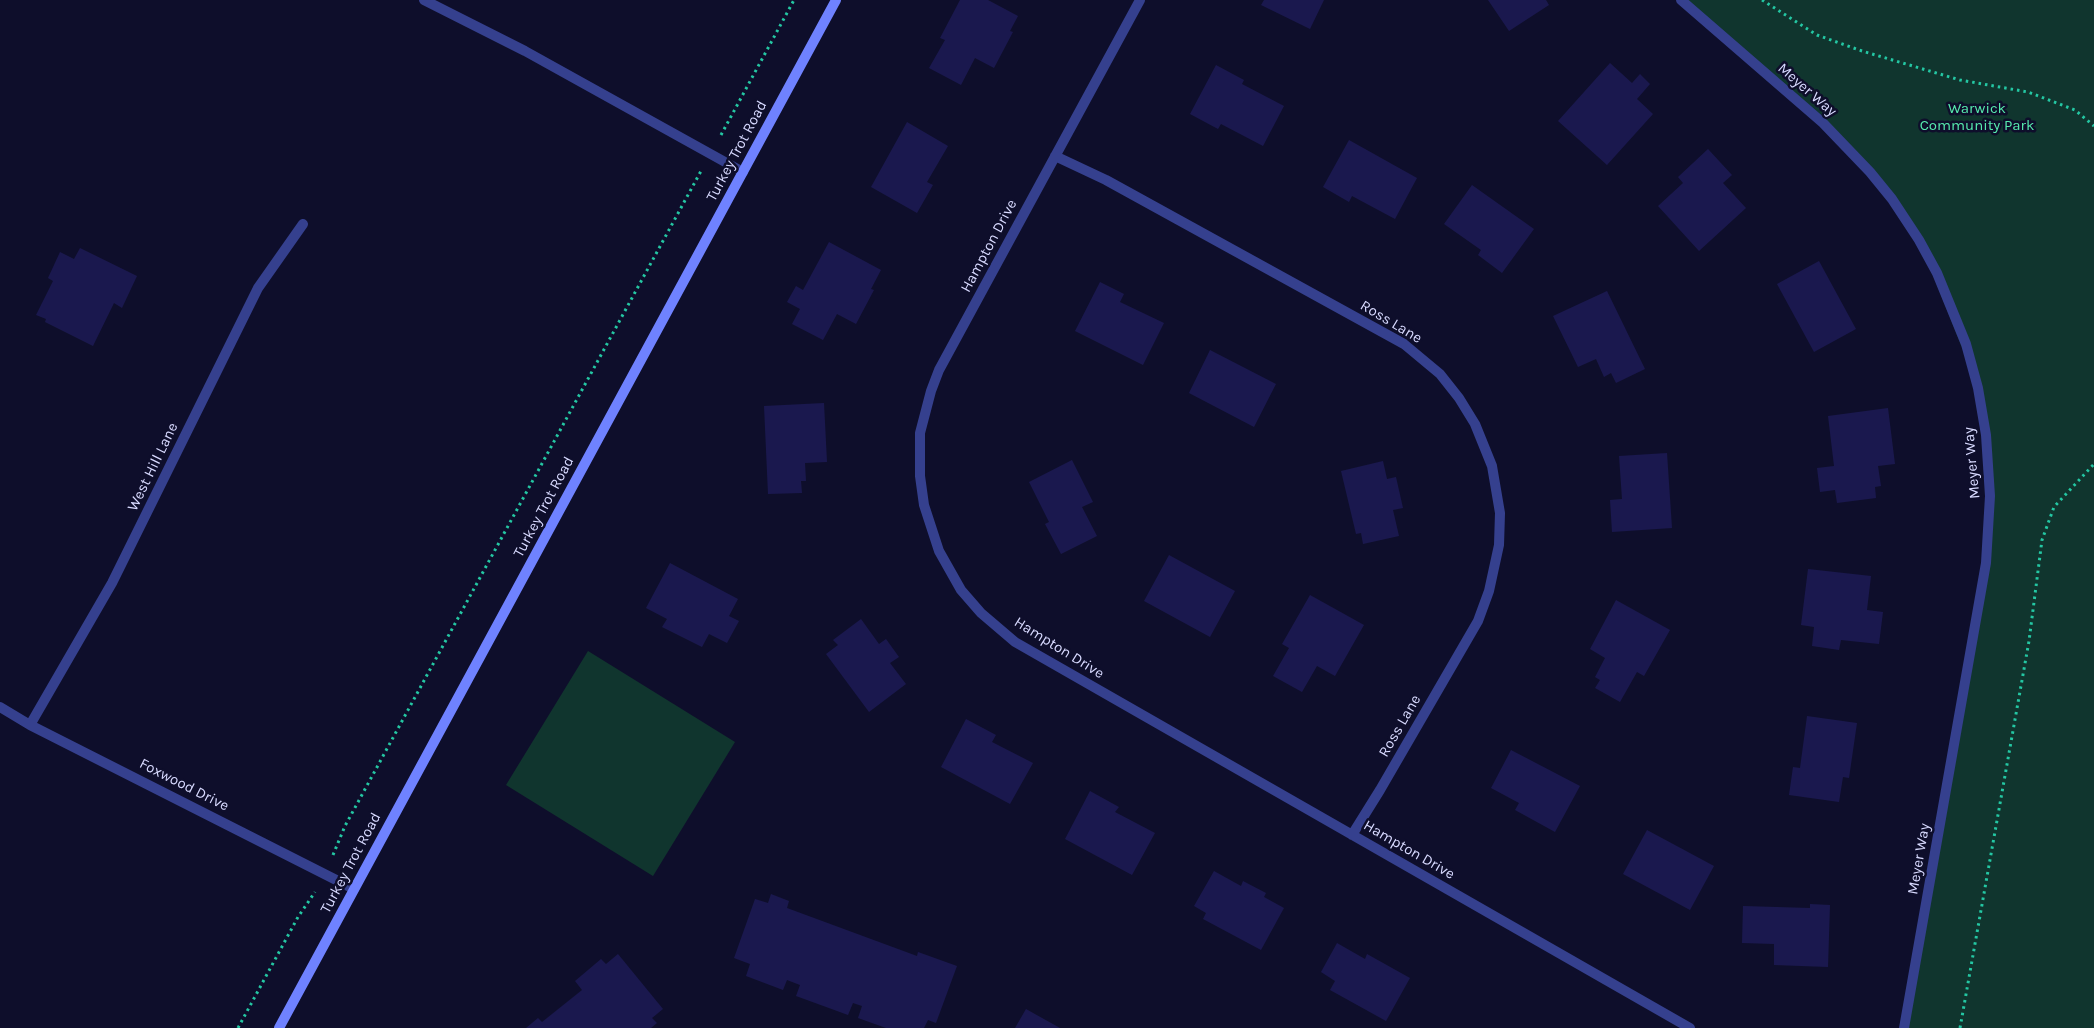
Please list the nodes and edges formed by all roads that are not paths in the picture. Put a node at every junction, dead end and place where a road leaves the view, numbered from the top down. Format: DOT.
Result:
graph roads {
  1 [pos="424,0"];
  2 [pos="836,0"];
  3 [pos="1140,0"];
  4 [pos="1681,0"];
  5 [pos="1055,156"];
  6 [pos="743,172"];
  7 [pos="303,224"];
  8 [pos="0,707"];
  9 [pos="30,725"];
  10 [pos="1352,835"];
  11 [pos="354,889"];
  12 [pos="279,1028"];
  13 [pos="1690,1028"];
  14 [pos="1904,1028"];
  1 -- 6 [label="street"];
  2 -- 6 [label="street, Turkey Trot Road"];
  3 -- 5 [label="street, Hampton Drive"];
  4 -- 14 [label="street, Meyer Way"];
  5 -- 10 [label="street, Hampton Drive"];
  5 -- 10 [label="street, Ross Lane"];
  6 -- 11 [label="street, Turkey Trot Road"];
  7 -- 9 [label="street, West Hill Lane"];
  8 -- 9 [label="street, Foxwood Drive"];
  9 -- 11 [label="street, Foxwood Drive"];
  10 -- 13 [label="street, Hampton Drive"];
  11 -- 12 [label="street, Turkey Trot Road"];
}
